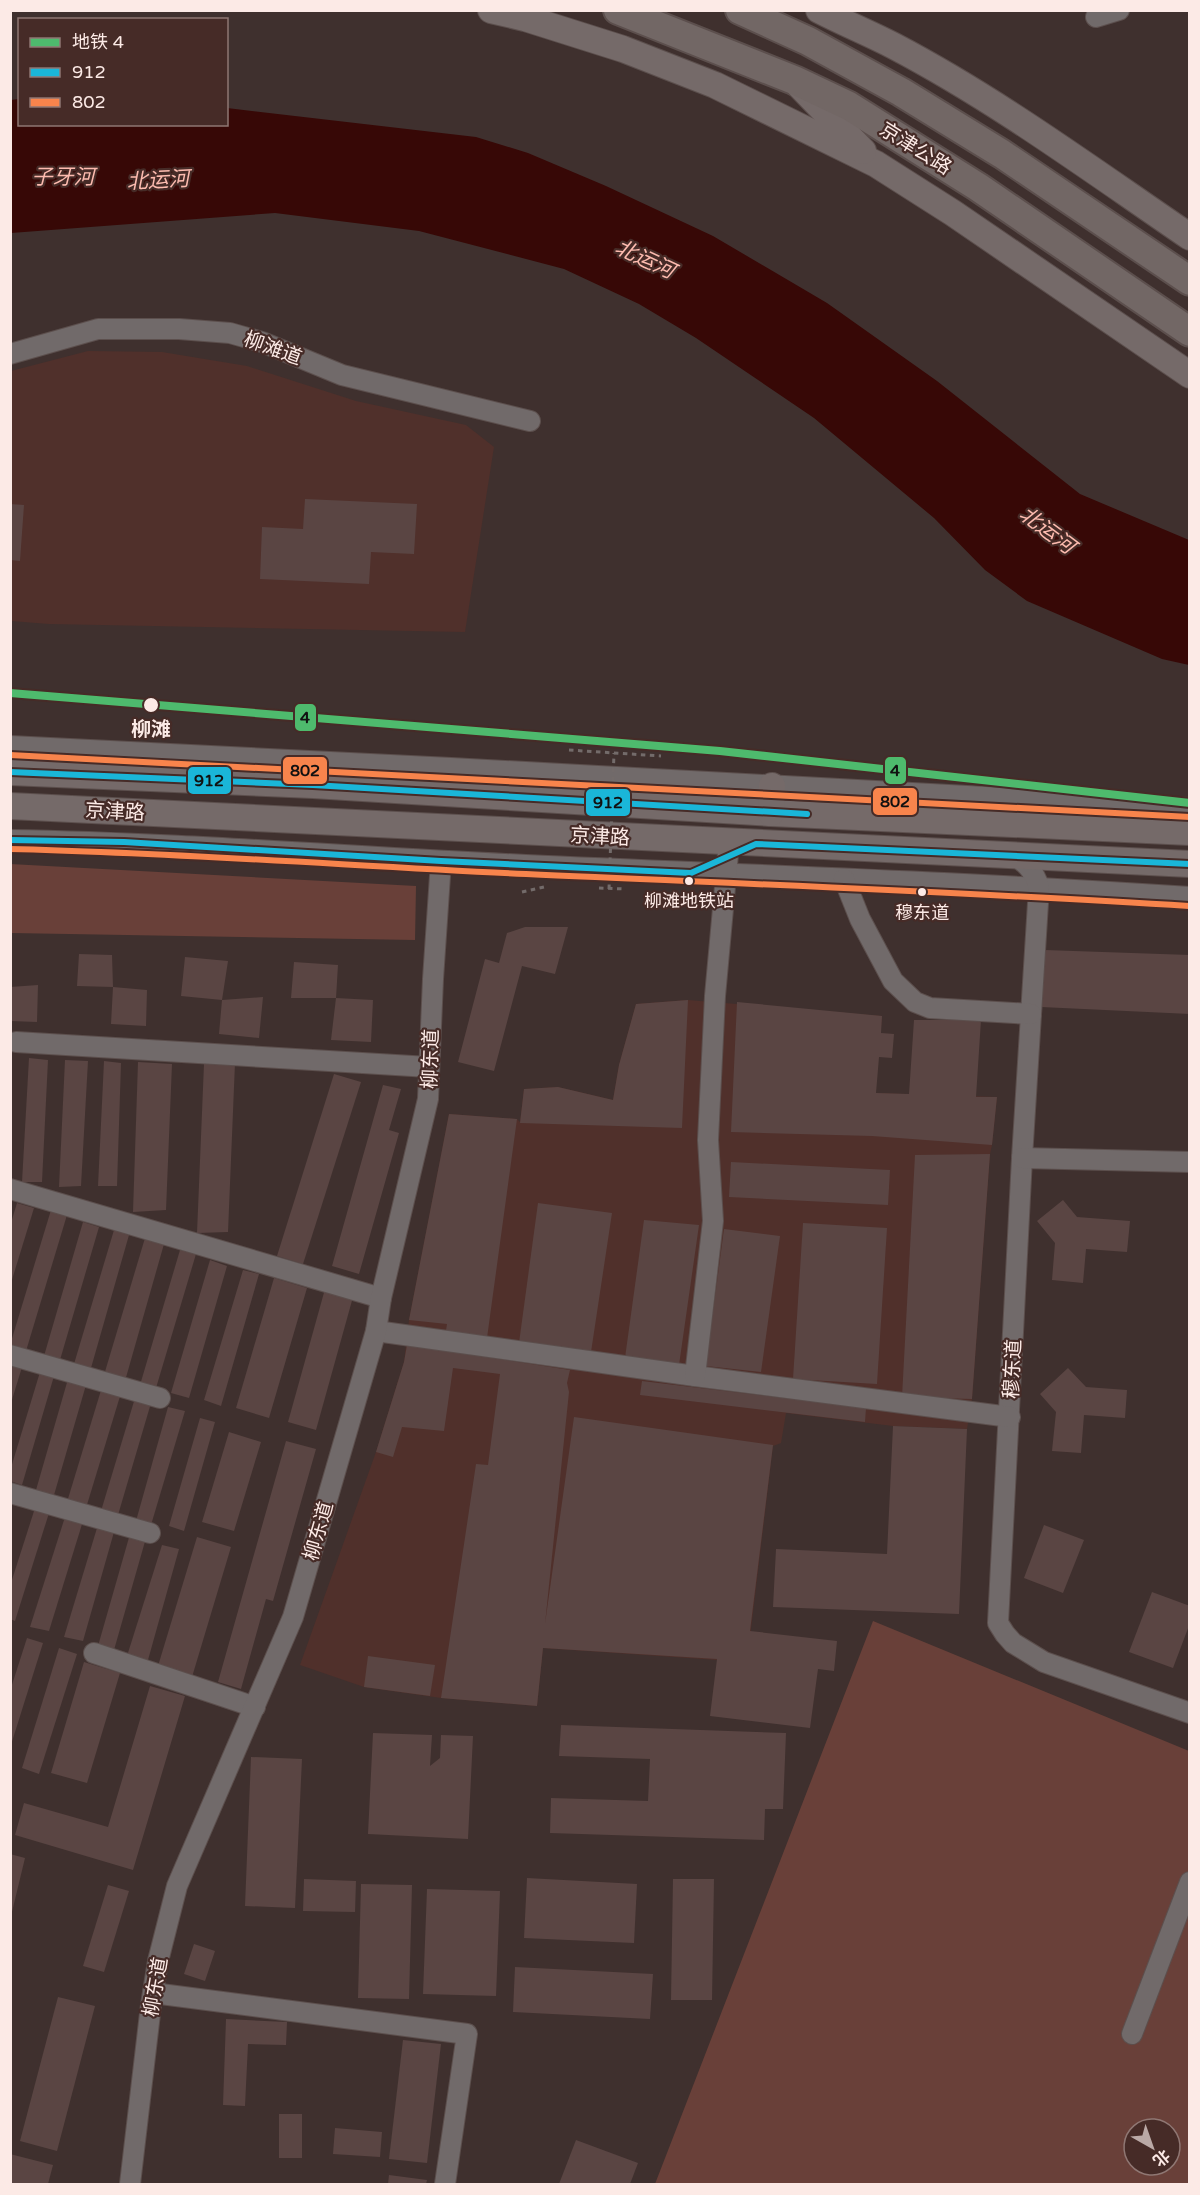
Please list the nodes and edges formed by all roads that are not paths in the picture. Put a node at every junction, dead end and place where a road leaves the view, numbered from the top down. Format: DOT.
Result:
graph roads {
  1 [pos="491,10"];
  2 [pos="618,10"];
  3 [pos="740,10"];
  4 [pos="819,10"];
  5 [pos="1119,10"];
  6 [pos="1096,17"];
  7 [pos="794,80"];
  8 [pos="876,164"];
  9 [pos="1190,237"];
  10 [pos="1190,281"];
  11 [pos="1190,332"];
  12 [pos="10,354"];
  13 [pos="1190,375"];
  14 [pos="530,421"];
  15 [pos="10,746"];
  16 [pos="10,772"];
  17 [pos="772,786"];
  18 [pos="10,806"];
  19 [pos="1190,808"];
  20 [pos="771,813"];
  21 [pos="1190,832"];
  22 [pos="10,840"];
  23 [pos="1014,855"];
  24 [pos="727,858"];
  25 [pos="1085,858"];
  26 [pos="441,861"];
  27 [pos="1190,864"];
  28 [pos="844,879"];
  29 [pos="1039,887"];
  30 [pos="1190,897"];
  31 [pos="1031,1014"];
  32 [pos="16,1042"];
  33 [pos="429,1067"];
  34 [pos="1022,1158"];
  35 [pos="1190,1162"];
  36 [pos="10,1190"];
  37 [pos="381,1298"];
  38 [pos="376,1330"];
  39 [pos="10,1355"];
  40 [pos="695,1376"];
  41 [pos="160,1398"];
  42 [pos="1010,1417"];
  43 [pos="10,1492"];
  44 [pos="150,1533"];
  45 [pos="94,1653"];
  46 [pos="255,1707"];
  47 [pos="1190,1713"];
  48 [pos="1190,1882"];
  49 [pos="153,1993"];
  50 [pos="1132,2034"];
  51 [pos="130,2184"];
  52 [pos="445,2184"];
  1 -- 8 [label="main road"];
  2 -- 7 [label="highway, 京津公路"];
  3 -- 10 [label="highway, 京津公路"];
  4 -- 9 [label="main road"];
  5 -- 6 [label="street"];
  7 -- 8 [label="main road"];
  7 -- 11 [label="highway, 京津公路"];
  8 -- 13 [label="main road"];
  12 -- 14 [label="street, 柳滩道"];
  15 -- 17 [label="street"];
  16 -- 20 [label="main road, 京津路"];
  17 -- 19 [label="street"];
  17 -- 20 [label="main road"];
  18 -- 24 [label="main road, 京津路"];
  20 -- 21 [label="main road, 京津路"];
  22 -- 26 [label="street"];
  23 -- 24 [label="main road, 京津路"];
  23 -- 25 [label="main road, 京津路"];
  23 -- 29 [label="street"];
  24 -- 26 [label="street"];
  24 -- 28 [label="street"];
  24 -- 40 [label="street"];
  25 -- 27 [label="main road, 京津路"];
  25 -- 29 [label="street"];
  26 -- 33 [label="street, 柳东道"];
  28 -- 29 [label="street"];
  28 -- 31 [label="street"];
  29 -- 30 [label="street"];
  29 -- 31 [label="street, 穆东道"];
  31 -- 34 [label="street, 穆东道"];
  32 -- 33 [label="street"];
  33 -- 37 [label="street, 柳东道"];
  34 -- 35 [label="street"];
  34 -- 42 [label="street, 穆东道"];
  36 -- 37 [label="street"];
  37 -- 38 [label="street, 柳东道"];
  38 -- 40 [label="street"];
  38 -- 46 [label="street, 柳东道"];
  39 -- 41 [label="street"];
  40 -- 42 [label="street"];
  42 -- 47 [label="street, 穆东道"];
  43 -- 44 [label="street"];
  45 -- 46 [label="street"];
  46 -- 49 [label="street, 柳东道"];
  48 -- 50 [label="street"];
  49 -- 51 [label="street, 柳东道"];
  49 -- 52 [label="street"];
}
